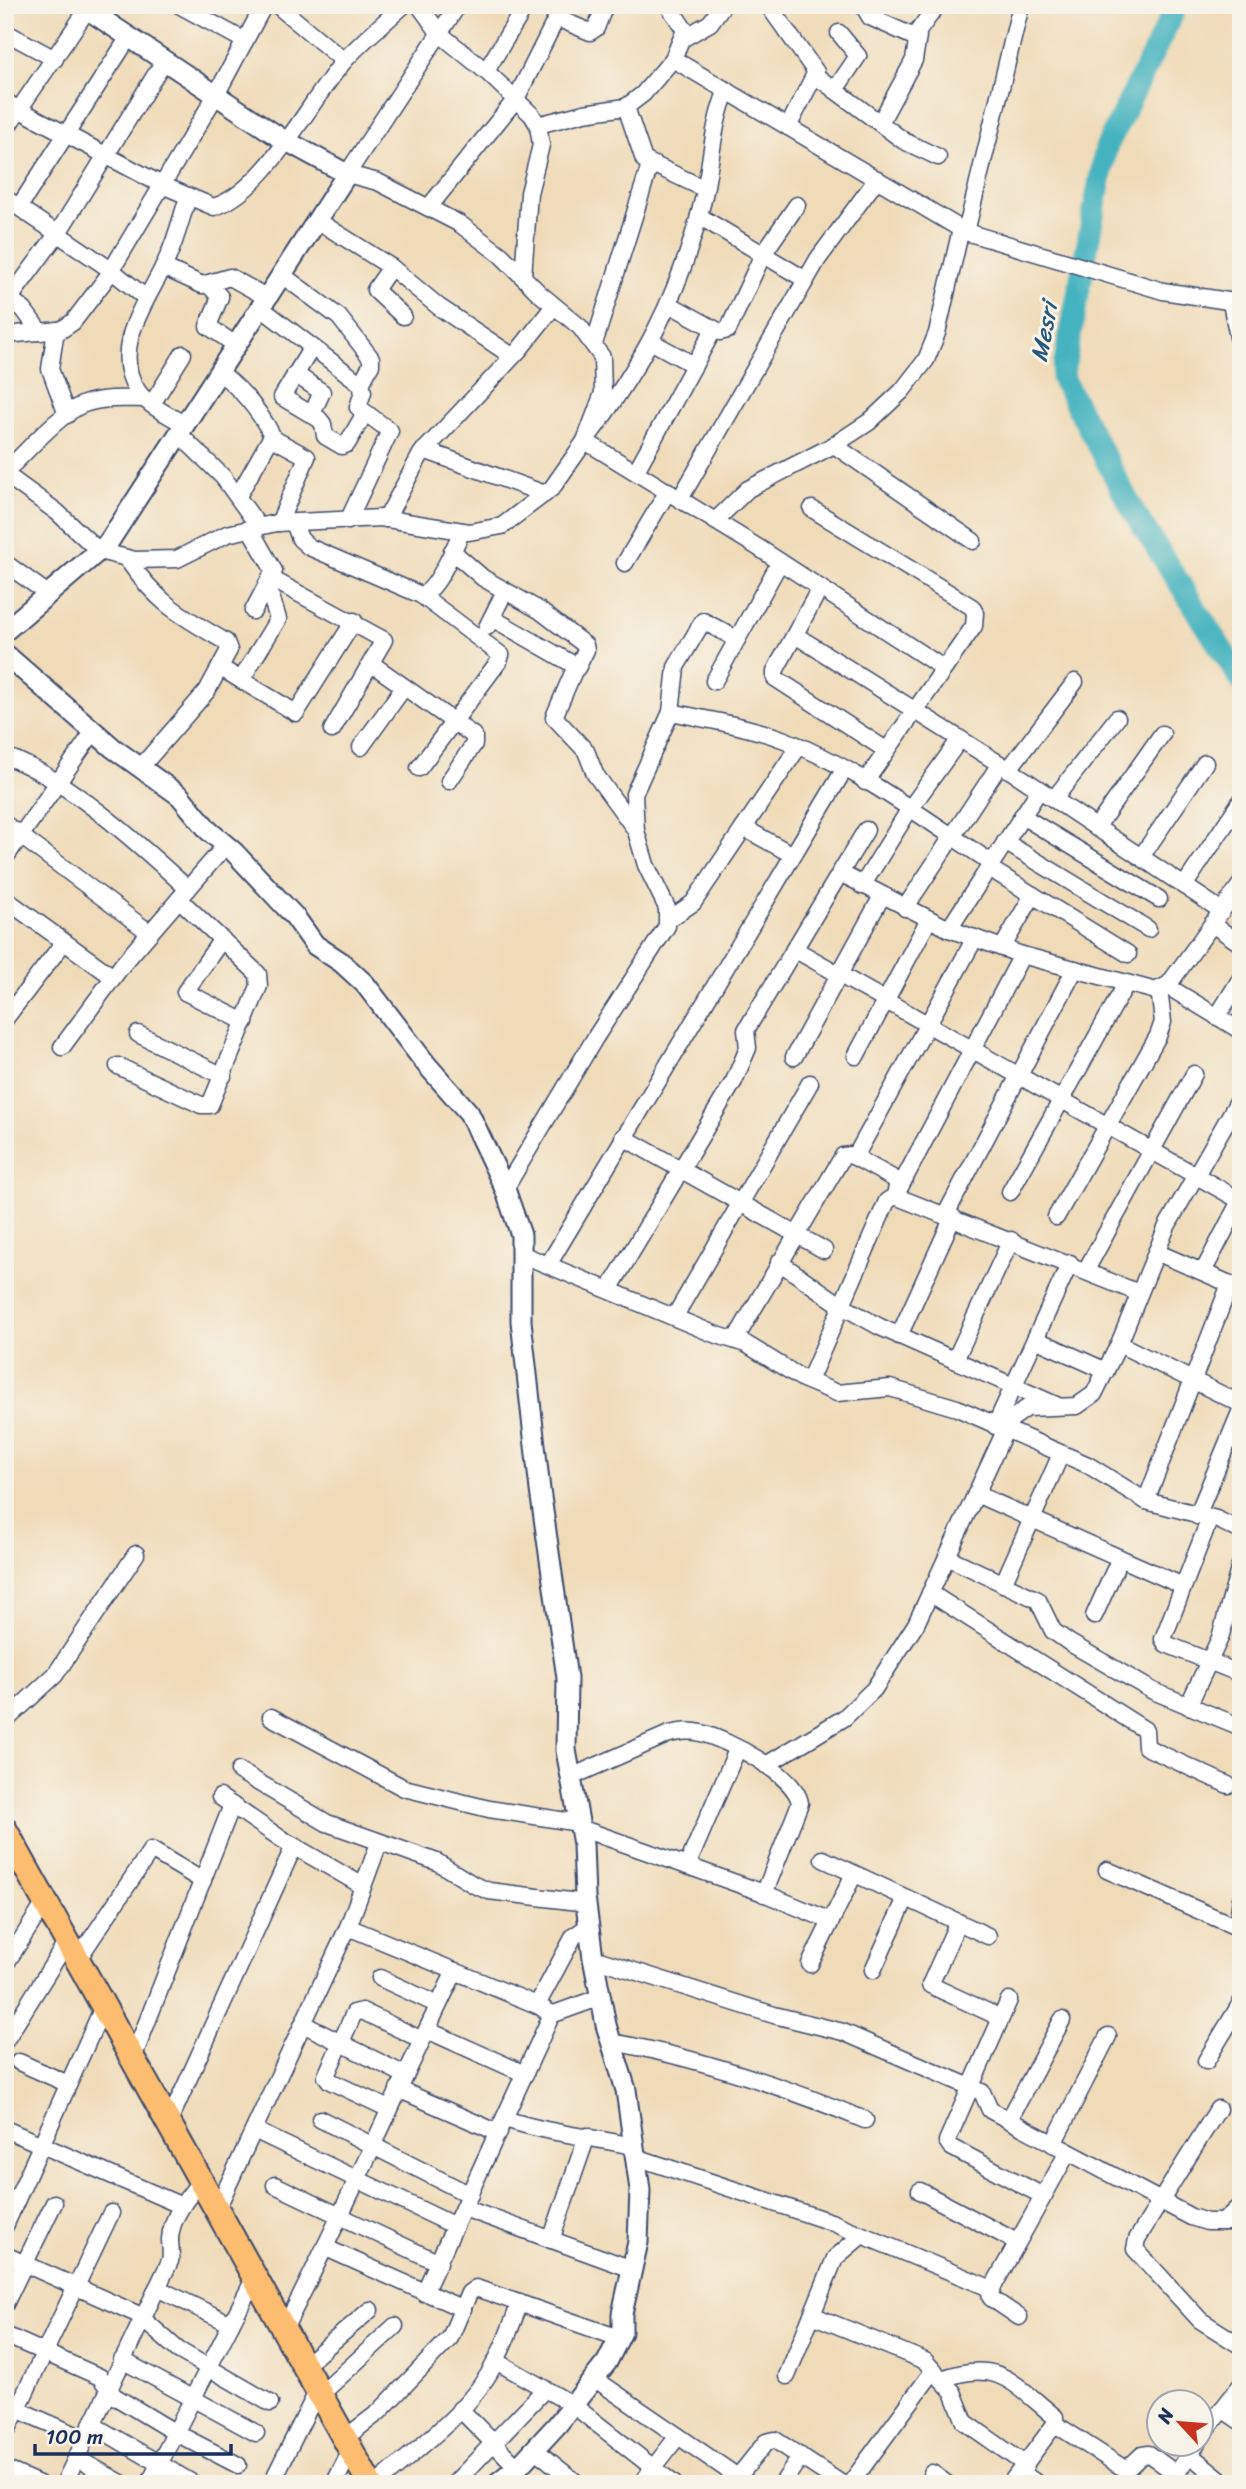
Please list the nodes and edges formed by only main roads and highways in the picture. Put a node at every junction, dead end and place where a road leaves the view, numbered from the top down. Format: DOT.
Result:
graph roads {
  1 [pos="6,1832"];
  2 [pos="370,2484"];
  1 -- 2 [label="main road"];
}
